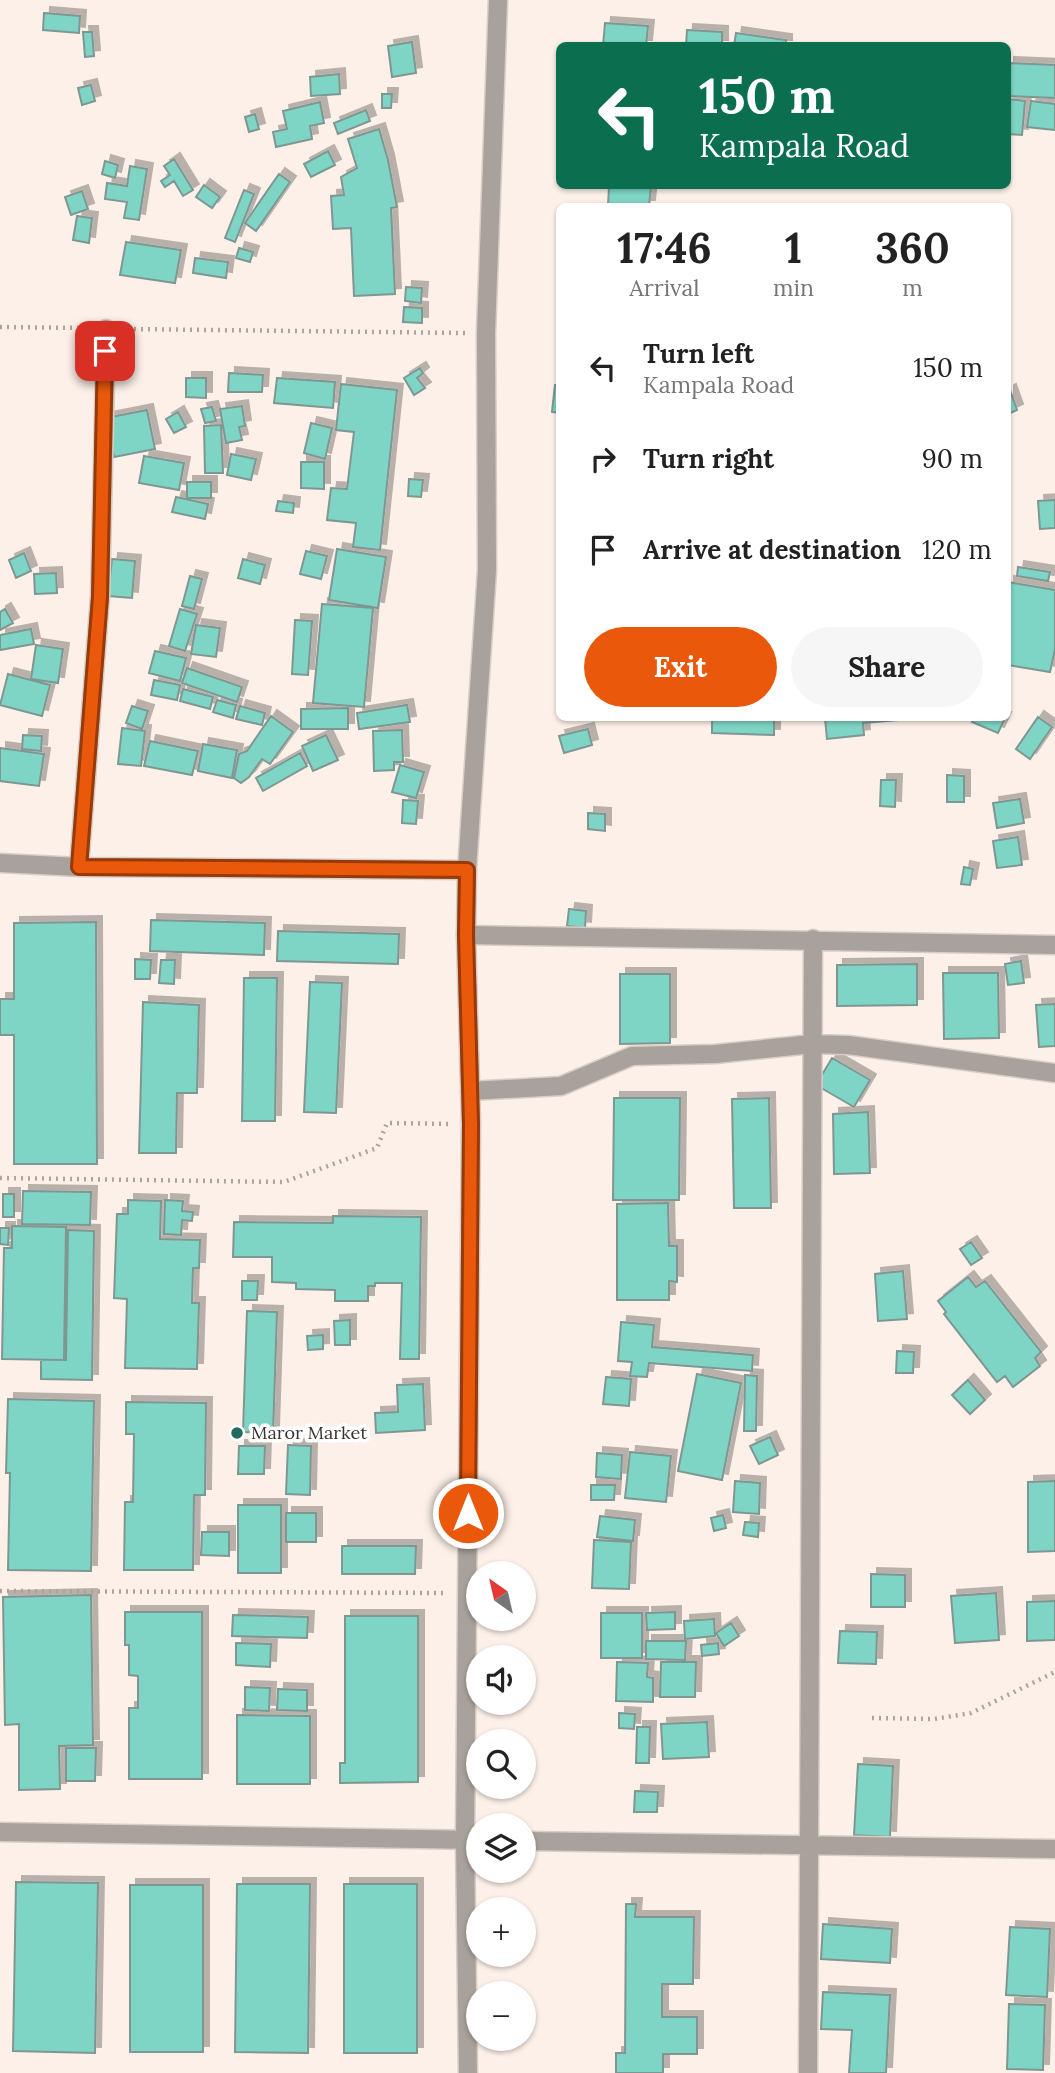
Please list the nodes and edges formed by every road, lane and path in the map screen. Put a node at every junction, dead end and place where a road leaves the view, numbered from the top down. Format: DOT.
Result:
graph roads {
  1 [pos="498,0"];
  2 [pos="0,327"];
  3 [pos="106,329"];
  4 [pos="486,333"];
  5 [pos="0,863"];
  6 [pos="79,867"];
  7 [pos="467,870"];
  8 [pos="466,935"];
  9 [pos="813,939"];
  10 [pos="1055,945"];
  11 [pos="812,1044"];
  12 [pos="1055,1073"];
  13 [pos="470,1091"];
  14 [pos="471,1124"];
  15 [pos="0,1178"];
  16 [pos="467,1561"];
  17 [pos="0,1591"];
  18 [pos="466,1593"];
  19 [pos="468,1631"];
  20 [pos="1055,1672"];
  21 [pos="872,1718"];
  22 [pos="471,1813"];
  23 [pos="0,1832"];
  24 [pos="466,1840"];
  25 [pos="536,1841"];
  26 [pos="809,1844"];
  27 [pos="1055,1849"];
  28 [pos="470,1883"];
  29 [pos="468,2073"];
  30 [pos="808,2073"];
  1 -- 4 [label="street"];
  2 -- 3 [label="path"];
  3 -- 4 [label="path"];
  3 -- 6 [label="street"];
  4 -- 7 [label="street"];
  5 -- 6 [label="street"];
  6 -- 7 [label="street"];
  7 -- 8 [label="street"];
  8 -- 9 [label="street"];
  8 -- 13 [label="street"];
  9 -- 10 [label="street"];
  9 -- 11 [label="street"];
  11 -- 12 [label="street"];
  11 -- 13 [label="street"];
  11 -- 26 [label="street"];
  13 -- 14 [label="street"];
  14 -- 15 [label="path"];
  14 -- 16 [label="street"];
  17 -- 18 [label="path"];
  19 -- 22 [label="street"];
  20 -- 21 [label="path"];
  23 -- 24 [label="street"];
  25 -- 26 [label="street"];
  26 -- 27 [label="street"];
  26 -- 30 [label="street"];
  28 -- 29 [label="street"];
}
